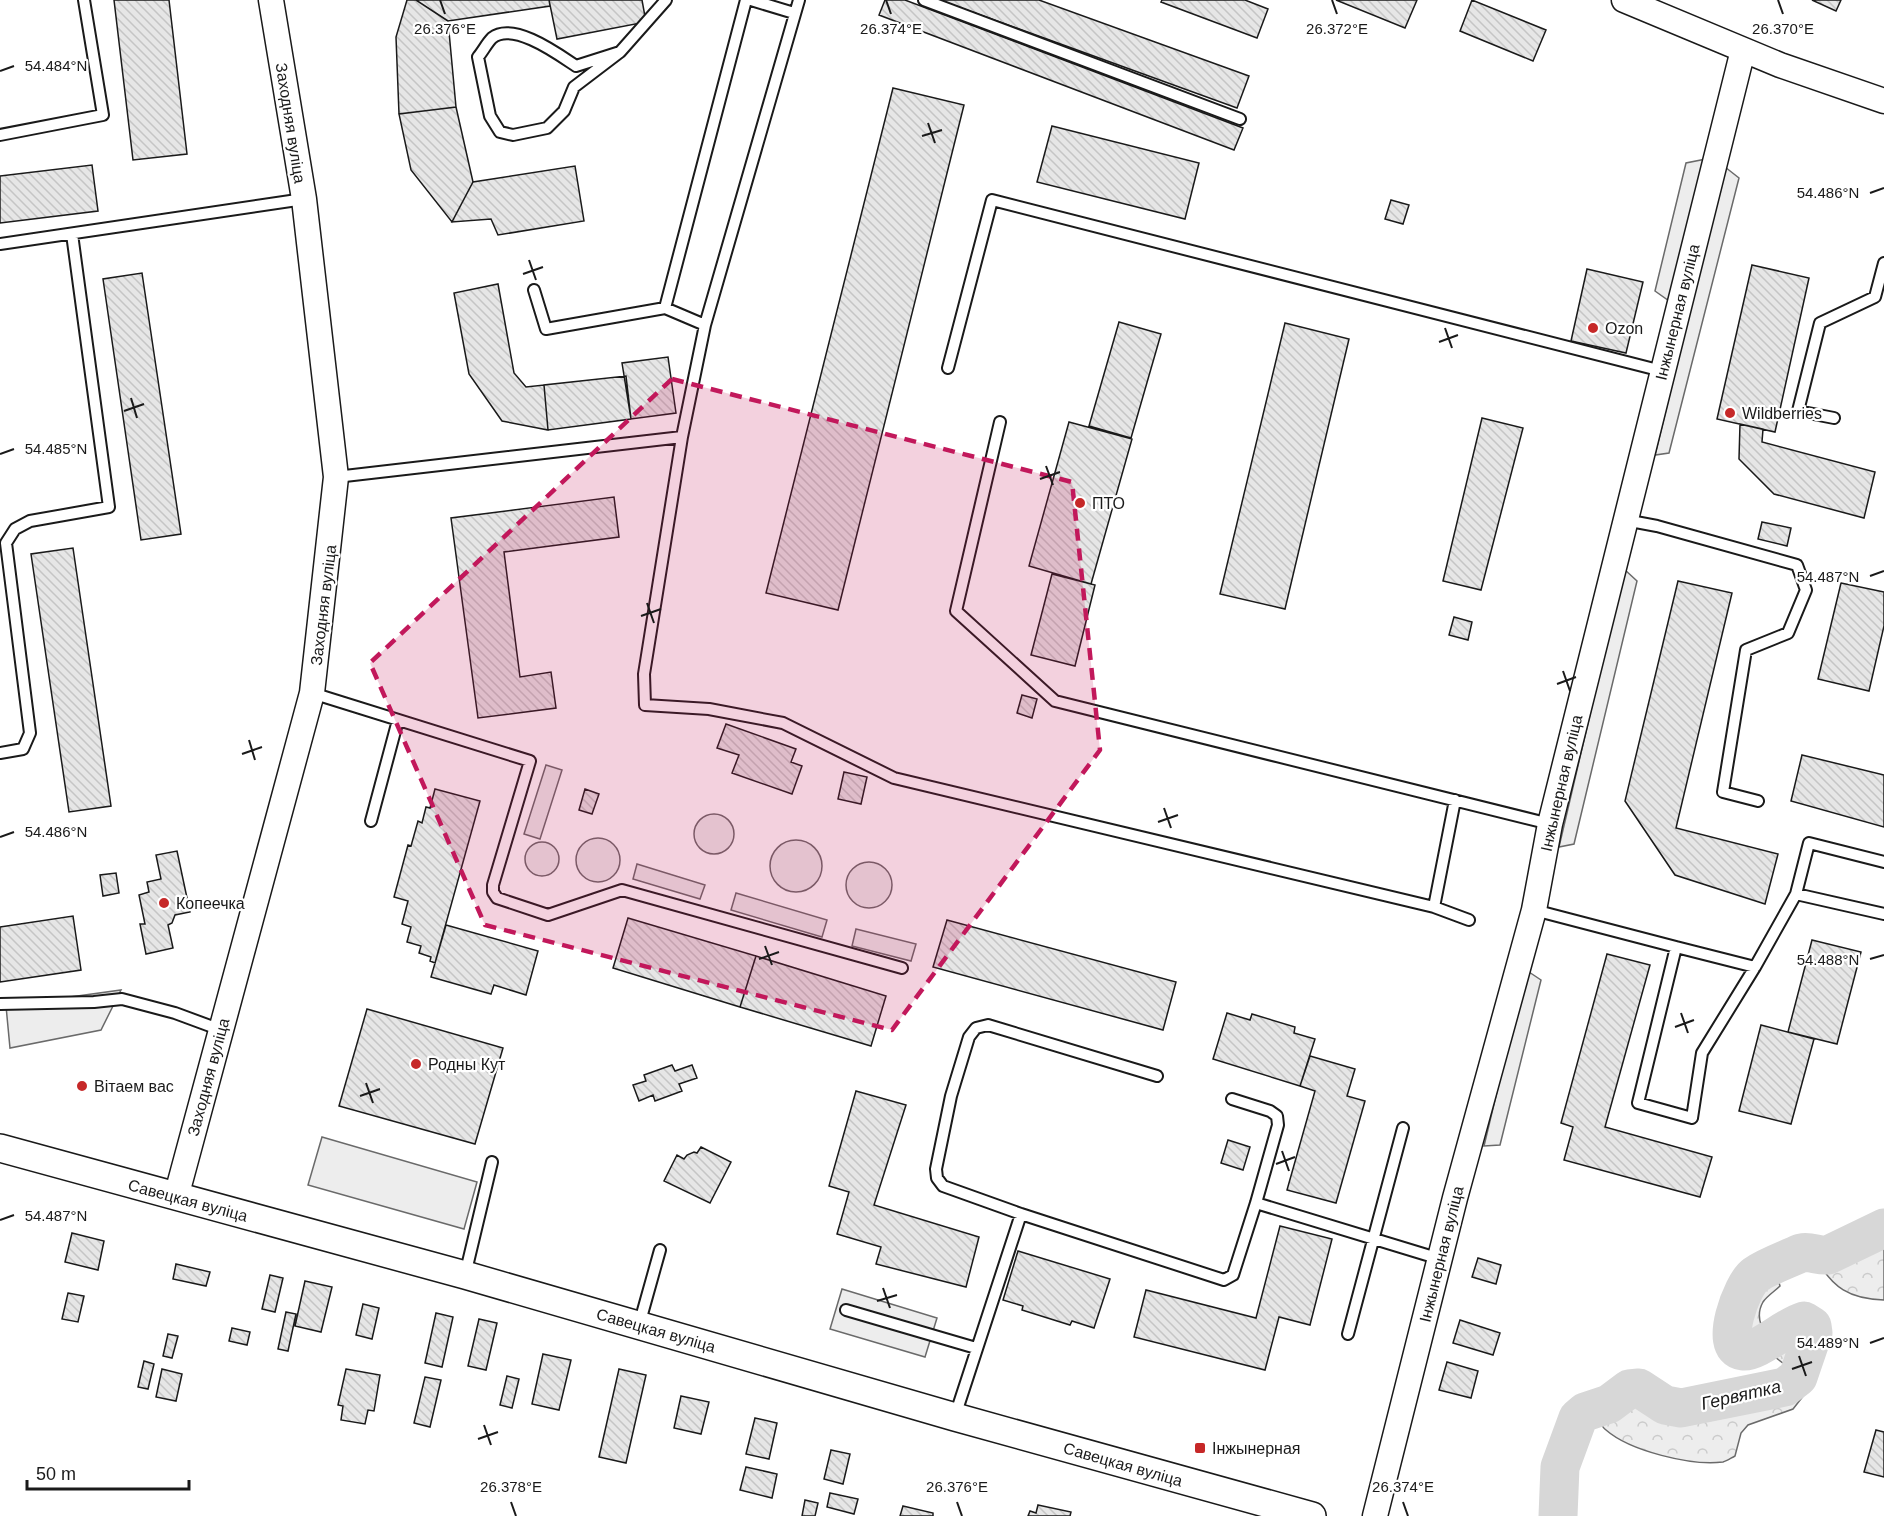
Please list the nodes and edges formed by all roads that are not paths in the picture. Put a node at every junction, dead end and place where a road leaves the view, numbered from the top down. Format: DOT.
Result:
graph roads {
  1 [pos="84,0"];
  2 [pos="271,0"];
  3 [pos="666,0"];
  4 [pos="746,0"];
  5 [pos="751,0"];
  6 [pos="799,0"];
  7 [pos="924,0"];
  8 [pos="1624,0"];
  9 [pos="794,13"];
  10 [pos="1743,50"];
  11 [pos="620,52"];
  12 [pos="1884,101"];
  13 [pos="1240,119"];
  14 [pos="0,135"];
  15 [pos="304,199"];
  16 [pos="72,234"];
  17 [pos="0,244"];
  18 [pos="1884,263"];
  19 [pos="534,290"];
  20 [pos="665,308"];
  21 [pos="705,325"];
  22 [pos="948,368"];
  23 [pos="1662,371"];
  24 [pos="1834,418"];
  25 [pos="1000,422"];
  26 [pos="682,437"];
  27 [pos="336,477"];
  28 [pos="1625,520"];
  29 [pos="312,693"];
  30 [pos="398,720"];
  31 [pos="0,753"];
  32 [pos="1455,800"];
  33 [pos="1758,801"];
  34 [pos="371,822"];
  35 [pos="1550,824"];
  36 [pos="1884,862"];
  37 [pos="1796,894"];
  38 [pos="1434,907"];
  39 [pos="1534,910"];
  40 [pos="1884,914"];
  41 [pos="1469,920"];
  42 [pos="1676,947"];
  43 [pos="1755,967"];
  44 [pos="902,968"];
  45 [pos="0,1004"];
  46 [pos="221,1030"];
  47 [pos="1157,1076"];
  48 [pos="1232,1099"];
  49 [pos="1403,1128"];
  50 [pos="0,1148"];
  51 [pos="492,1161"];
  52 [pos="176,1197"];
  53 [pos="1256,1203"];
  54 [pos="1021,1214"];
  55 [pos="1373,1240"];
  56 [pos="660,1250"];
  57 [pos="1440,1259"];
  58 [pos="465,1275"];
  59 [pos="846,1311"];
  60 [pos="639,1325"];
  61 [pos="1348,1334"];
  62 [pos="976,1348"];
  63 [pos="955,1417"];
  64 [pos="1311,1516"];
  65 [pos="1375,1516"];
  1 -- 14 [label="lane"];
  2 -- 15 [label="street, Заходняя вуліца"];
  3 -- 11 [label="lane"];
  4 -- 20 [label="lane"];
  5 -- 9 [label="lane"];
  6 -- 9 [label="lane"];
  7 -- 13 [label="lane"];
  8 -- 10 [label="street"];
  9 -- 21 [label="lane"];
  10 -- 12 [label="street"];
  10 -- 23 [label="street, Інжынерная вуліца"];
  11 -- 11 [label="lane"];
  15 -- 16 [label="lane"];
  15 -- 27 [label="street, Заходняя вуліца"];
  16 -- 17 [label="lane"];
  16 -- 31 [label="lane"];
  18 -- 24 [label="lane"];
  19 -- 20 [label="lane"];
  20 -- 21 [label="lane"];
  21 -- 26 [label="lane"];
  22 -- 23 [label="lane"];
  23 -- 28 [label="street, Інжынерная вуліца"];
  25 -- 32 [label="lane"];
  26 -- 27 [label="lane"];
  26 -- 38 [label="lane"];
  27 -- 29 [label="street, Заходняя вуліца"];
  28 -- 33 [label="lane"];
  28 -- 35 [label="street, Інжынерная вуліца"];
  29 -- 30 [label="lane"];
  29 -- 46 [label="street, Заходняя вуліца"];
  30 -- 34 [label="lane"];
  30 -- 44 [label="lane"];
  32 -- 35 [label="lane"];
  32 -- 38 [label="lane"];
  35 -- 39 [label="street, Інжынерная вуліца"];
  36 -- 37 [label="lane"];
  37 -- 40 [label="lane"];
  37 -- 43 [label="lane"];
  38 -- 41 [label="lane"];
  39 -- 42 [label="lane"];
  39 -- 57 [label="street, Інжынерная вуліца"];
  42 -- 43 [label="lane"];
  42 -- 43 [label="lane"];
  45 -- 46 [label="lane"];
  46 -- 52 [label="street, Заходняя вуліца"];
  47 -- 54 [label="lane"];
  48 -- 53 [label="lane"];
  49 -- 55 [label="lane"];
  50 -- 52 [label="main road, Савецкая вуліца"];
  51 -- 58 [label="lane"];
  52 -- 58 [label="main road, Савецкая вуліца"];
  53 -- 54 [label="lane"];
  53 -- 55 [label="lane"];
  54 -- 62 [label="lane"];
  55 -- 57 [label="lane"];
  55 -- 61 [label="lane"];
  56 -- 60 [label="lane"];
  57 -- 65 [label="street, Інжынерная вуліца"];
  58 -- 60 [label="main road, Савецкая вуліца"];
  59 -- 62 [label="lane"];
  60 -- 63 [label="main road, Савецкая вуліца"];
  62 -- 63 [label="lane"];
  63 -- 64 [label="main road, Савецкая вуліца"];
}
